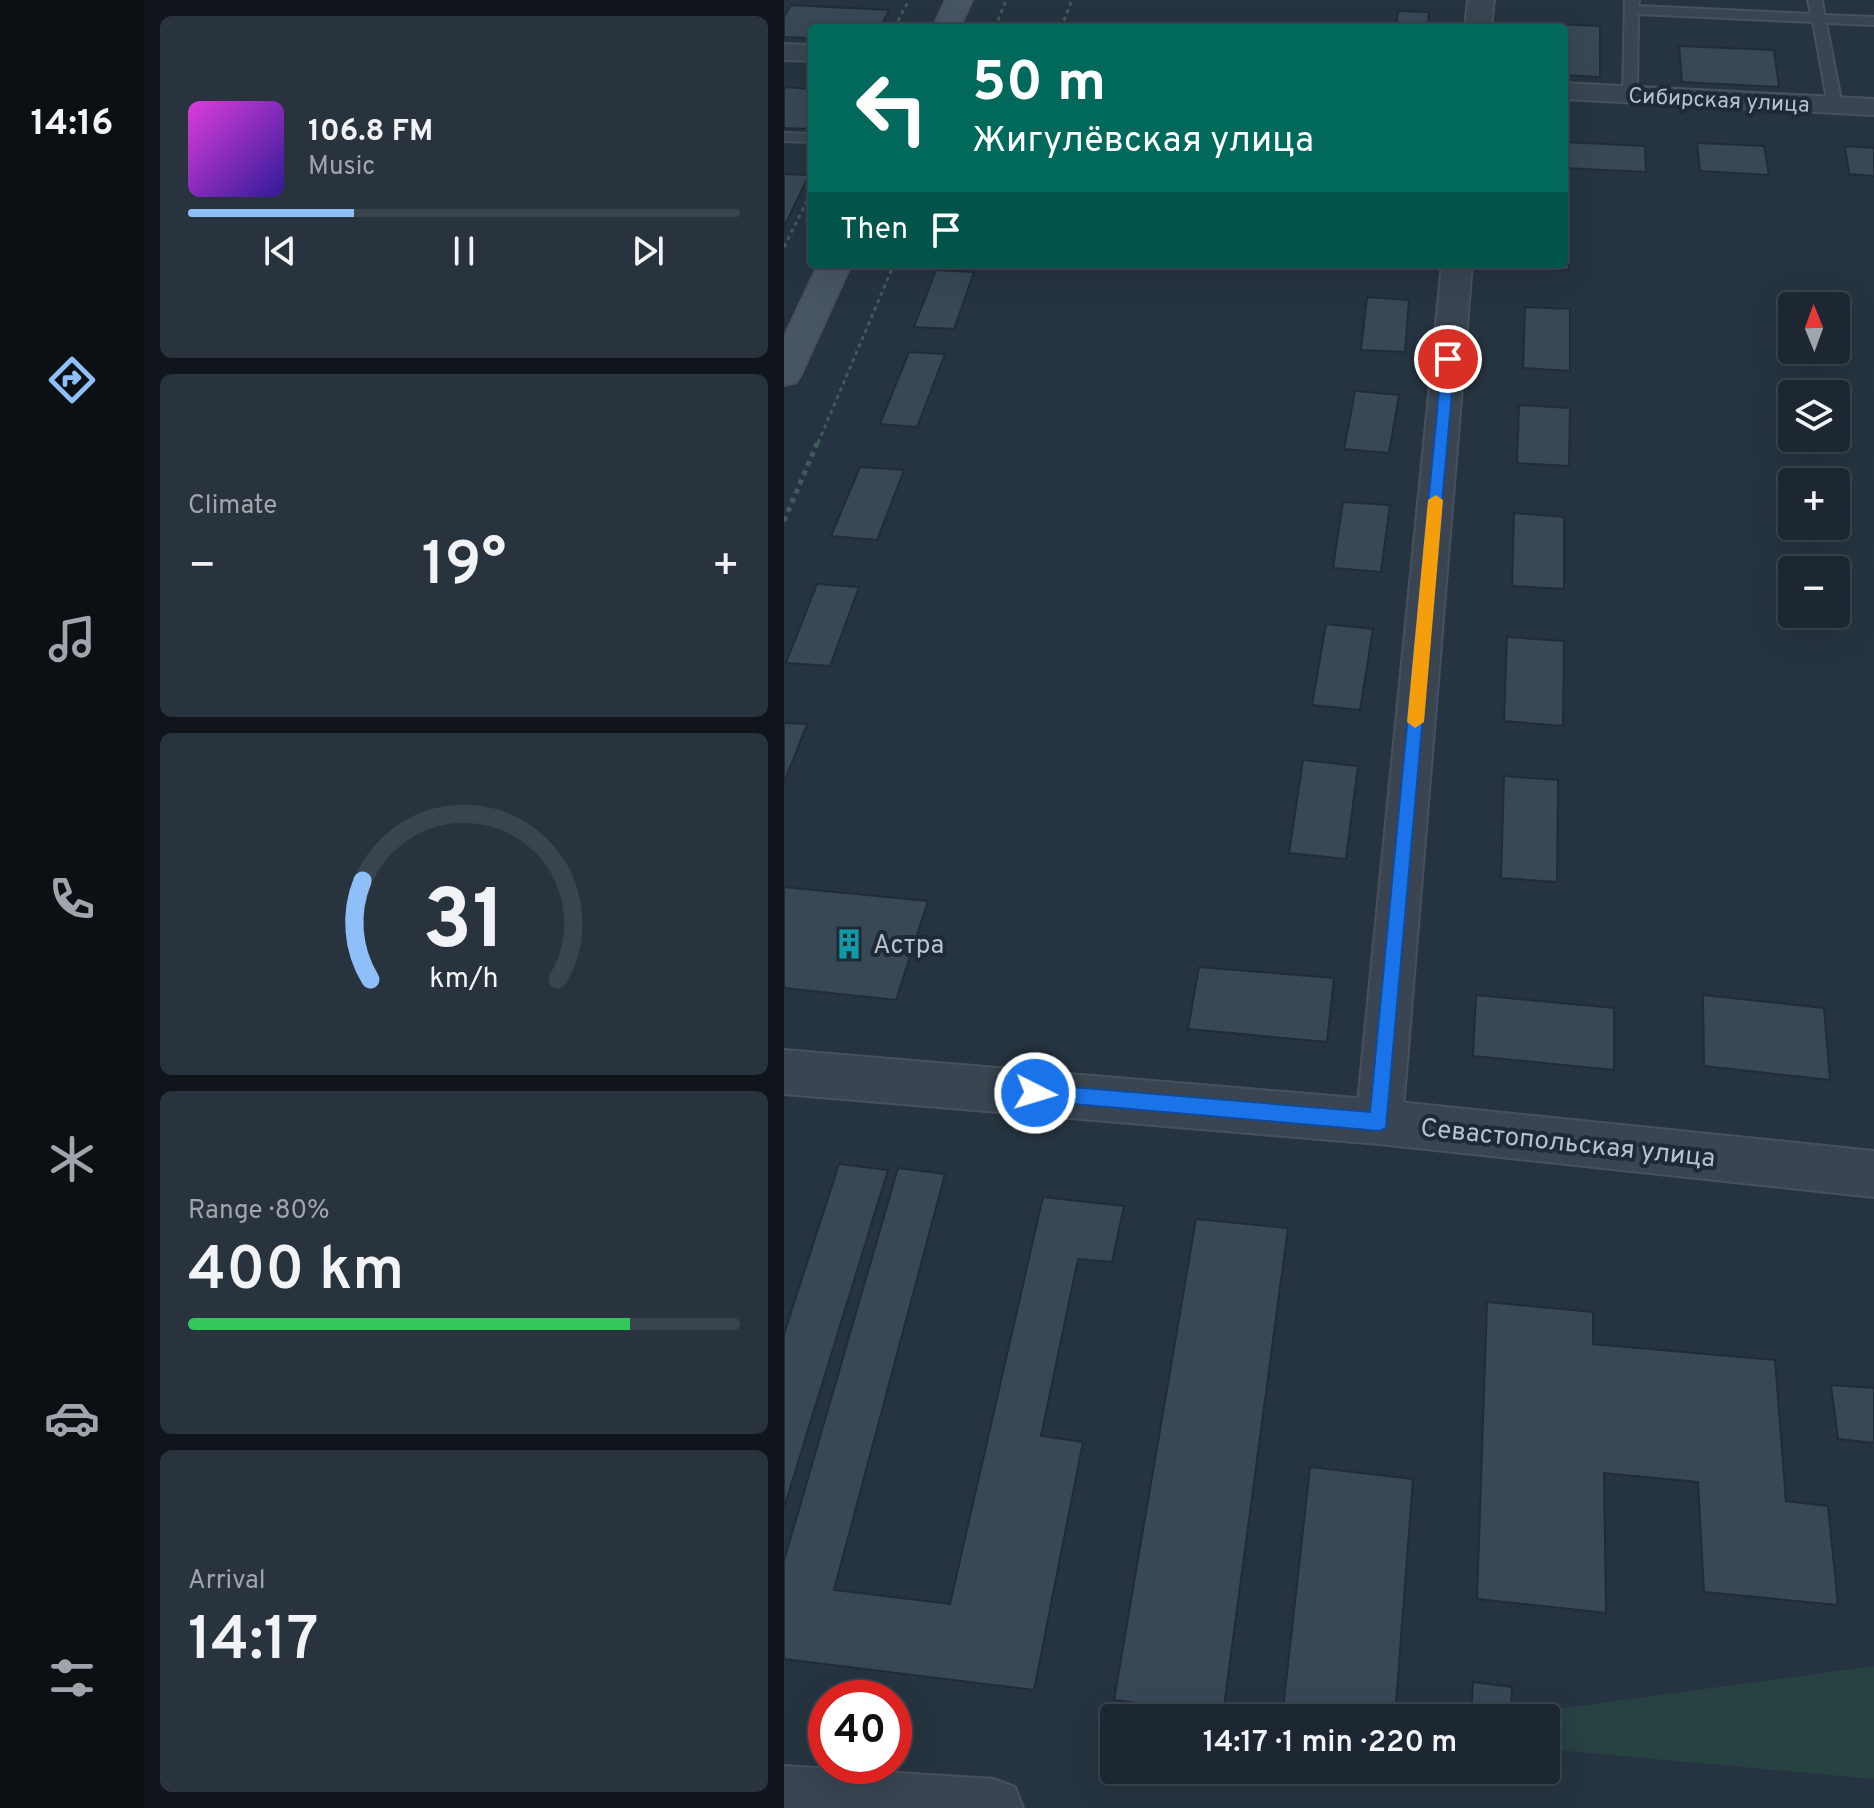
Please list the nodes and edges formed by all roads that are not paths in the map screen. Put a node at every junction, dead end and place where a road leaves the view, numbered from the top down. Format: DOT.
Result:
graph roads {
  1 [pos="959,0"];
  2 [pos="1481,0"];
  3 [pos="1815,0"];
  4 [pos="1632,5"];
  5 [pos="1818,19"];
  6 [pos="1874,21"];
  7 [pos="948,24"];
  8 [pos="1478,24"];
  9 [pos="784,52"];
  10 [pos="808,53"];
  11 [pos="1568,91"];
  12 [pos="1630,95"];
  13 [pos="1835,105"];
  14 [pos="1874,107"];
  15 [pos="784,137"];
  16 [pos="808,138"];
  17 [pos="833,268"];
  18 [pos="1457,268"];
  19 [pos="784,374"];
  20 [pos="784,1072"];
  21 [pos="1379,1122"];
  22 [pos="1874,1174"];
  23 [pos="784,1795"];
  24 [pos="994,1808"];
  1 -- 7 [label="main road"];
  2 -- 8 [label="street"];
  3 -- 5 [label="lane"];
  4 -- 5 [label="lane"];
  4 -- 12 [label="lane"];
  5 -- 6 [label="lane"];
  5 -- 13 [label="lane"];
  9 -- 10 [label="street"];
  11 -- 12 [label="street, Сибирская улица"];
  12 -- 13 [label="street, Сибирская улица"];
  13 -- 14 [label="street, Сибирская улица"];
  15 -- 16 [label="lane"];
  17 -- 19 [label="main road"];
  18 -- 21 [label="street"];
  20 -- 21 [label="street, Севастопольская улица"];
  21 -- 22 [label="street, Севастопольская улица"];
  23 -- 24 [label="street"];
}
